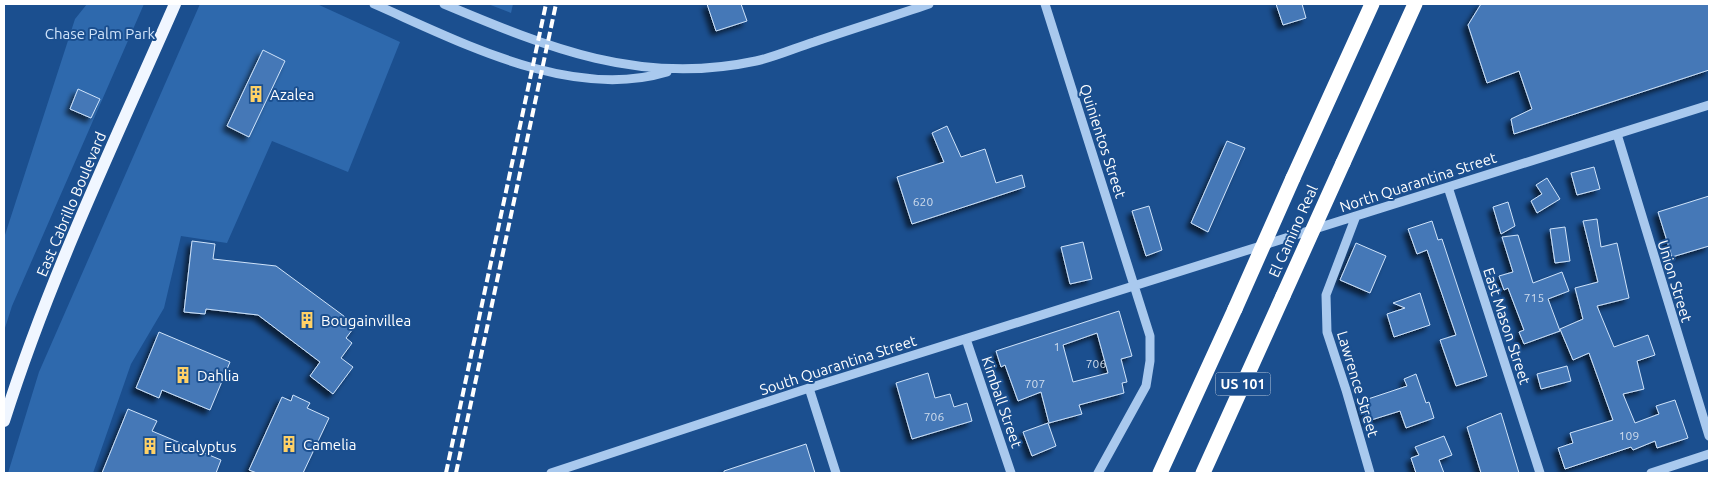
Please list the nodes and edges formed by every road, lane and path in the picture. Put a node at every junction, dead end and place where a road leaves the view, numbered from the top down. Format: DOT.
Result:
graph roads {
  1 [pos="176,4"];
  2 [pos="374,4"];
  3 [pos="444,4"];
  4 [pos="929,4"];
  5 [pos="1045,4"];
  6 [pos="1372,4"];
  7 [pos="1415,4"];
  8 [pos="672,70"];
  9 [pos="1709,104"];
  10 [pos="1617,134"];
  11 [pos="1448,187"];
  12 [pos="1356,216"];
  13 [pos="1135,286"];
  14 [pos="966,339"];
  15 [pos="809,388"];
  16 [pos="4,420"];
  17 [pos="1709,436"];
  18 [pos="1709,454"];
  19 [pos="551,473"];
  20 [pos="836,473"];
  21 [pos="1011,473"];
  22 [pos="1098,473"];
  23 [pos="1160,473"];
  24 [pos="1203,473"];
  25 [pos="1370,473"];
  26 [pos="1540,473"];
  27 [pos="1651,473"];
  1 -- 16 [label="main road, East Cabrillo Boulevard"];
  2 -- 8 [label="street"];
  3 -- 8 [label="street"];
  4 -- 8 [label="street"];
  5 -- 13 [label="street, Quinientos Street"];
  6 -- 23 [label="highway, El Camino Real / US 101, bridge"];
  7 -- 24 [label="highway, El Camino Real / US 101, bridge"];
  9 -- 10 [label="street, North Quarantina Street"];
  10 -- 11 [label="street, North Quarantina Street"];
  10 -- 17 [label="street, Union Street"];
  11 -- 12 [label="street, North Quarantina Street"];
  11 -- 26 [label="street, East Mason Street"];
  12 -- 13 [label="street, North Quarantina Street"];
  12 -- 25 [label="street, Lawrence Street"];
  13 -- 14 [label="street, South Quarantina Street"];
  13 -- 22 [label="street, Quinientos Street"];
  14 -- 15 [label="street, South Quarantina Street"];
  14 -- 21 [label="street, Kimball Street"];
  15 -- 19 [label="street, South Quarantina Street"];
  15 -- 20 [label="street"];
  18 -- 27 [label="street"];
}
